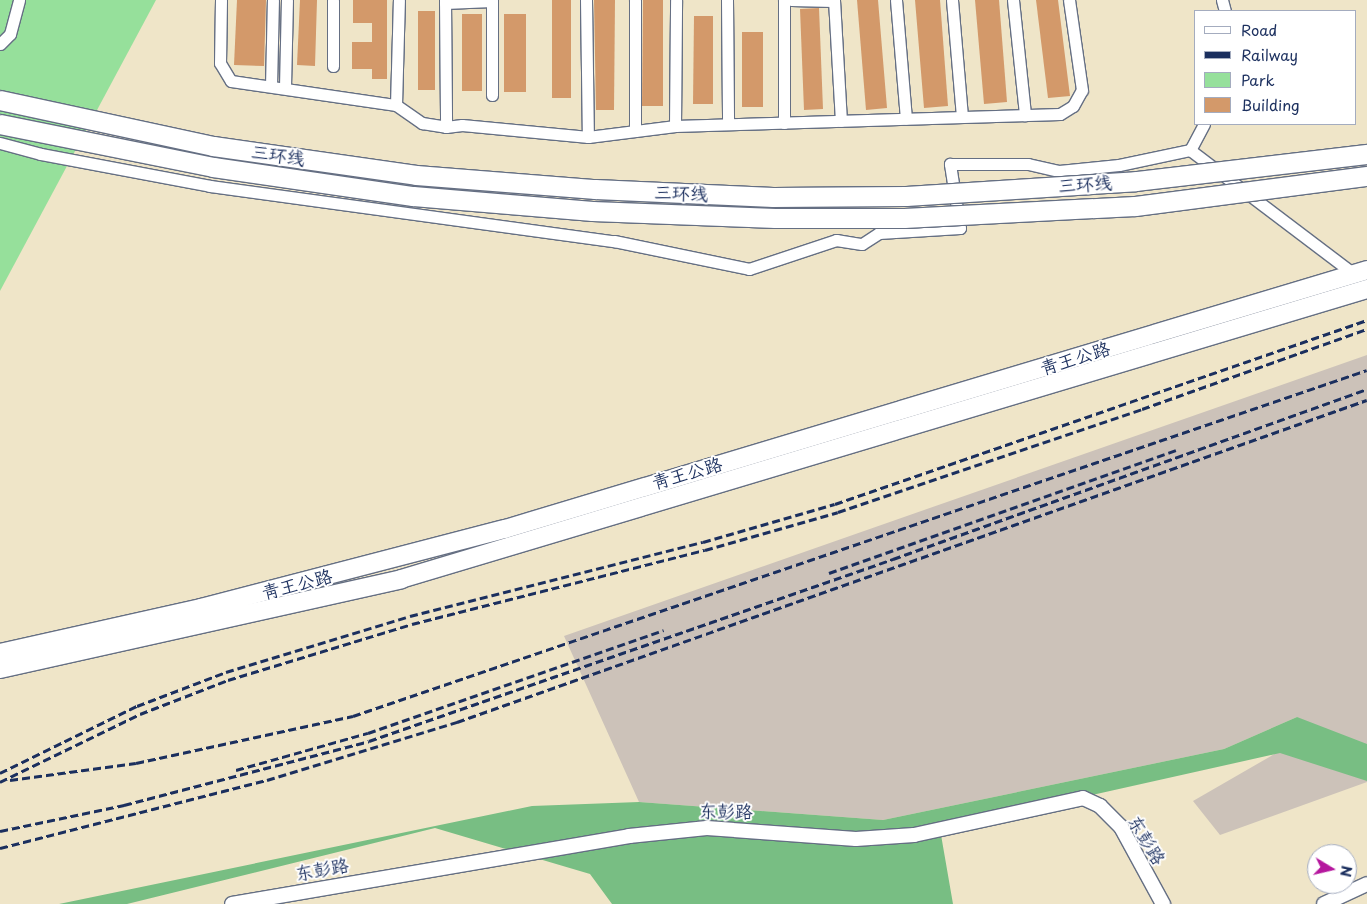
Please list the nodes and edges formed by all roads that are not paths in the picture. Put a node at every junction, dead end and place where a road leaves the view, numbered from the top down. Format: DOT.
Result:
graph roads {
  1 [pos="19,0"];
  2 [pos="221,0"];
  3 [pos="273,0"];
  4 [pos="287,0"];
  5 [pos="333,0"];
  6 [pos="398,0"];
  7 [pos="492,0"];
  8 [pos="586,0"];
  9 [pos="635,0"];
  10 [pos="676,0"];
  11 [pos="727,0"];
  12 [pos="784,0"];
  13 [pos="791,0"];
  14 [pos="834,0"];
  15 [pos="896,0"];
  16 [pos="952,0"];
  17 [pos="1013,0"];
  18 [pos="1069,0"];
  19 [pos="445,2"];
  20 [pos="0,44"];
  21 [pos="333,66"];
  22 [pos="272,86"];
  23 [pos="285,87"];
  24 [pos="492,95"];
  25 [pos="0,100"];
  26 [pos="396,105"];
  27 [pos="1025,115"];
  28 [pos="962,117"];
  29 [pos="906,119"];
  30 [pos="841,121"];
  31 [pos="784,123"];
  32 [pos="0,124"];
  33 [pos="728,124"];
  34 [pos="1203,125"];
  35 [pos="676,126"];
  36 [pos="446,127"];
  37 [pos="635,131"];
  38 [pos="588,137"];
  39 [pos="0,143"];
  40 [pos="1190,150"];
  41 [pos="1367,154"];
  42 [pos="1367,176"];
  43 [pos="1360,272"];
  44 [pos="1367,289"];
  45 [pos="0,653"];
  46 [pos="0,669"];
  47 [pos="1367,884"];
  48 [pos="232,904"];
  49 [pos="1163,904"];
  50 [pos="1324,904"];
  1 -- 20 [label="street"];
  2 -- 22 [label="street"];
  3 -- 22 [label="street"];
  4 -- 23 [label="street"];
  5 -- 21 [label="street"];
  6 -- 26 [label="street"];
  7 -- 19 [label="street"];
  7 -- 24 [label="street"];
  8 -- 38 [label="street"];
  9 -- 37 [label="street"];
  10 -- 35 [label="street"];
  11 -- 33 [label="street"];
  12 -- 31 [label="street"];
  13 -- 14 [label="street"];
  14 -- 30 [label="street"];
  15 -- 29 [label="street"];
  16 -- 28 [label="street"];
  17 -- 27 [label="street"];
  18 -- 27 [label="street"];
  19 -- 36 [label="street"];
  22 -- 23 [label="street"];
  23 -- 26 [label="street"];
  25 -- 41 [label="highway, 三环线, bridge"];
  26 -- 36 [label="street"];
  27 -- 28 [label="street"];
  28 -- 29 [label="street"];
  29 -- 30 [label="street"];
  30 -- 31 [label="street"];
  31 -- 33 [label="street"];
  32 -- 42 [label="highway, 三环线, bridge"];
  33 -- 35 [label="street"];
  34 -- 40 [label="street"];
  35 -- 37 [label="street"];
  36 -- 38 [label="street"];
  37 -- 38 [label="street"];
  39 -- 40 [label="street"];
  40 -- 43 [label="street"];
  43 -- 45 [label="main road, 青王公路"];
  44 -- 46 [label="main road, 青王公路"];
  47 -- 50 [label="street"];
  48 -- 49 [label="street, 东彭路"];
}
